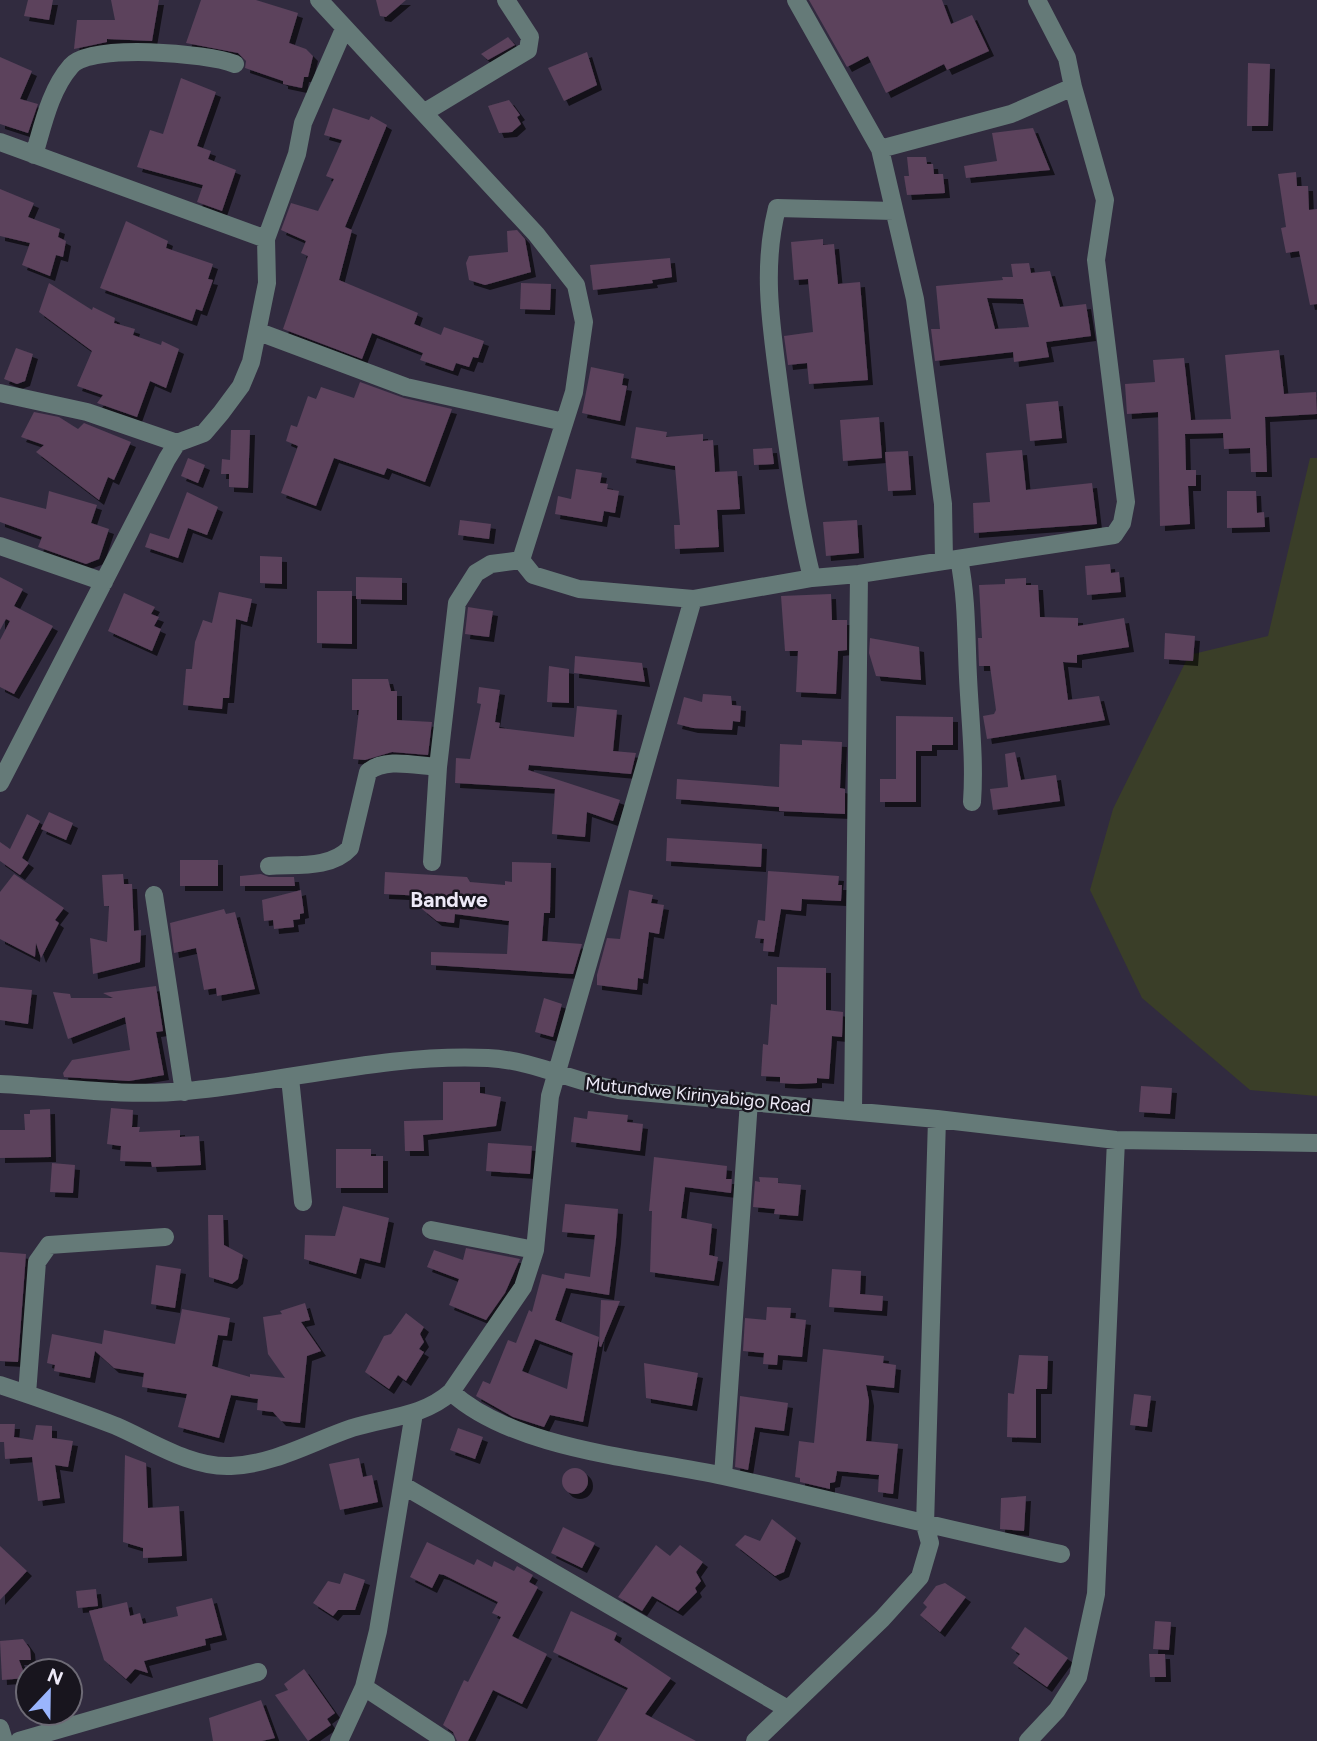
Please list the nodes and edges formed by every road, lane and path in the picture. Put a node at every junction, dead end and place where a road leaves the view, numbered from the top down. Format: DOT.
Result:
graph roads {
  1 [pos="319,0"];
  2 [pos="506,0"];
  3 [pos="796,0"];
  4 [pos="1037,0"];
  5 [pos="344,29"];
  6 [pos="235,64"];
  7 [pos="1073,87"];
  8 [pos="425,112"];
  9 [pos="0,142"];
  10 [pos="880,149"];
  11 [pos="34,155"];
  12 [pos="894,211"];
  13 [pos="265,239"];
  14 [pos="259,332"];
  15 [pos="0,393"];
  16 [pos="564,422"];
  17 [pos="177,443"];
  18 [pos="0,546"];
  19 [pos="951,559"];
  20 [pos="521,560"];
  21 [pos="859,574"];
  22 [pos="812,578"];
  23 [pos="104,582"];
  24 [pos="693,599"];
  25 [pos="438,767"];
  26 [pos="0,783"];
  27 [pos="972,802"];
  28 [pos="432,862"];
  29 [pos="269,866"];
  30 [pos="154,895"];
  31 [pos="556,1075"];
  32 [pos="290,1078"];
  33 [pos="0,1084"];
  34 [pos="184,1092"];
  35 [pos="749,1101"];
  36 [pos="853,1111"];
  37 [pos="937,1119"];
  38 [pos="1116,1140"];
  39 [pos="1317,1143"];
  40 [pos="303,1202"];
  41 [pos="431,1230"];
  42 [pos="165,1237"];
  43 [pos="535,1250"];
  44 [pos="0,1385"];
  45 [pos="451,1392"];
  46 [pos="27,1394"];
  47 [pos="414,1413"];
  48 [pos="723,1476"];
  49 [pos="404,1486"];
  50 [pos="925,1525"];
  51 [pos="1061,1554"];
  52 [pos="258,1672"];
  53 [pos="364,1687"];
  54 [pos="786,1708"];
  55 [pos="0,1728"];
  56 [pos="4,1741"];
  57 [pos="19,1741"];
  58 [pos="339,1741"];
  59 [pos="446,1741"];
  60 [pos="755,1741"];
  61 [pos="1028,1741"];
  1 -- 5 [label="street"];
  2 -- 8 [label="street"];
  3 -- 10 [label="street"];
  4 -- 7 [label="street"];
  5 -- 8 [label="street"];
  5 -- 13 [label="street"];
  6 -- 11 [label="street"];
  7 -- 10 [label="street"];
  7 -- 19 [label="street"];
  8 -- 16 [label="street"];
  9 -- 11 [label="street"];
  10 -- 12 [label="street"];
  11 -- 13 [label="street"];
  12 -- 19 [label="street"];
  12 -- 22 [label="street"];
  13 -- 14 [label="street"];
  14 -- 16 [label="street"];
  14 -- 17 [label="street"];
  15 -- 17 [label="street"];
  16 -- 20 [label="street"];
  17 -- 23 [label="street"];
  18 -- 23 [label="street"];
  19 -- 21 [label="street"];
  19 -- 27 [label="street"];
  20 -- 24 [label="street"];
  20 -- 25 [label="street"];
  21 -- 22 [label="street"];
  21 -- 36 [label="street"];
  22 -- 24 [label="street"];
  23 -- 26 [label="street"];
  24 -- 31 [label="street"];
  25 -- 28 [label="street"];
  25 -- 29 [label="street"];
  30 -- 34 [label="street"];
  31 -- 32 [label="street, Mutundwe Kirinyabigo Road"];
  31 -- 35 [label="street, Mutundwe Kirinyabigo Road"];
  31 -- 43 [label="street"];
  32 -- 34 [label="street, Mutundwe Kirinyabigo Road"];
  32 -- 40 [label="street"];
  33 -- 34 [label="street, Mutundwe Kirinyabigo Road"];
  35 -- 36 [label="street, Mutundwe Kirinyabigo Road"];
  35 -- 48 [label="street"];
  36 -- 37 [label="street, Mutundwe Kirinyabigo Road"];
  37 -- 38 [label="street, Mutundwe Kirinyabigo Road"];
  37 -- 50 [label="street"];
  38 -- 39 [label="street, Mutundwe Kirinyabigo Road"];
  38 -- 61 [label="street"];
  41 -- 43 [label="street"];
  42 -- 46 [label="street"];
  43 -- 45 [label="street"];
  44 -- 46 [label="street"];
  45 -- 47 [label="street"];
  45 -- 48 [label="street"];
  46 -- 47 [label="street"];
  47 -- 49 [label="street"];
  48 -- 50 [label="street"];
  49 -- 53 [label="street"];
  49 -- 54 [label="street"];
  50 -- 51 [label="street"];
  50 -- 54 [label="street"];
  52 -- 57 [label="street"];
  53 -- 58 [label="street"];
  53 -- 59 [label="street"];
  54 -- 60 [label="street"];
  55 -- 56 [label="street"];
}
